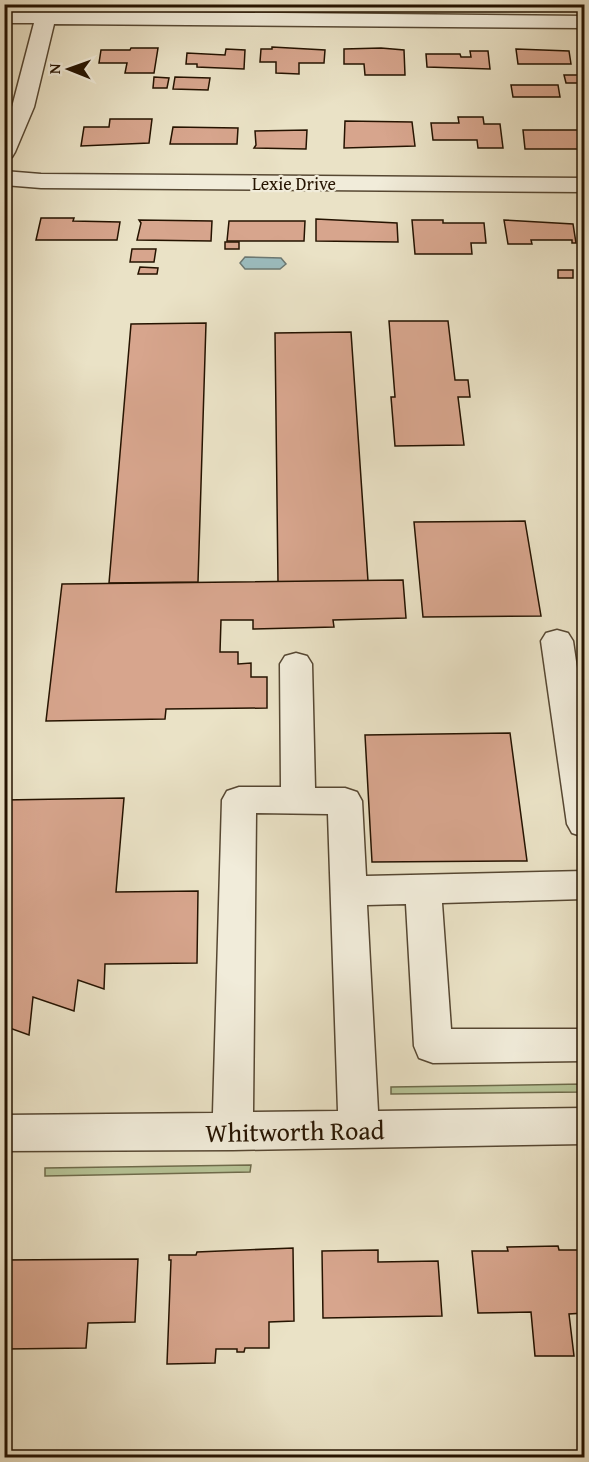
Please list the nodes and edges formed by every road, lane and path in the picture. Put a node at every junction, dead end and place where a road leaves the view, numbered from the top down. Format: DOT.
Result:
graph roads {
  1 [pos="47,11"];
  2 [pos="366,12"];
  3 [pos="4,17"];
  4 [pos="585,22"];
  5 [pos="4,152"];
  6 [pos="4,178"];
  7 [pos="585,185"];
  8 [pos="557,641"];
  9 [pos="296,664"];
  10 [pos="298,801"];
  11 [pos="585,824"];
  12 [pos="585,885"];
  13 [pos="423,888"];
  14 [pos="349,891"];
  15 [pos="585,1045"];
  16 [pos="585,1126"];
  17 [pos="359,1130"];
  18 [pos="233,1132"];
  19 [pos="4,1133"];
  1 -- 2 [label="street"];
  1 -- 3 [label="street"];
  1 -- 5 [label="street"];
  2 -- 4 [label="street"];
  6 -- 7 [label="street, Lexie Drive"];
  8 -- 11 [label="street"];
  9 -- 10 [label="street"];
  10 -- 14 [label="street"];
  10 -- 18 [label="street"];
  12 -- 13 [label="street"];
  13 -- 14 [label="street"];
  13 -- 15 [label="street"];
  14 -- 17 [label="street"];
  16 -- 17 [label="street, Whitworth Road"];
  17 -- 18 [label="street, Whitworth Road"];
  18 -- 19 [label="street, Whitworth Road"];
}
